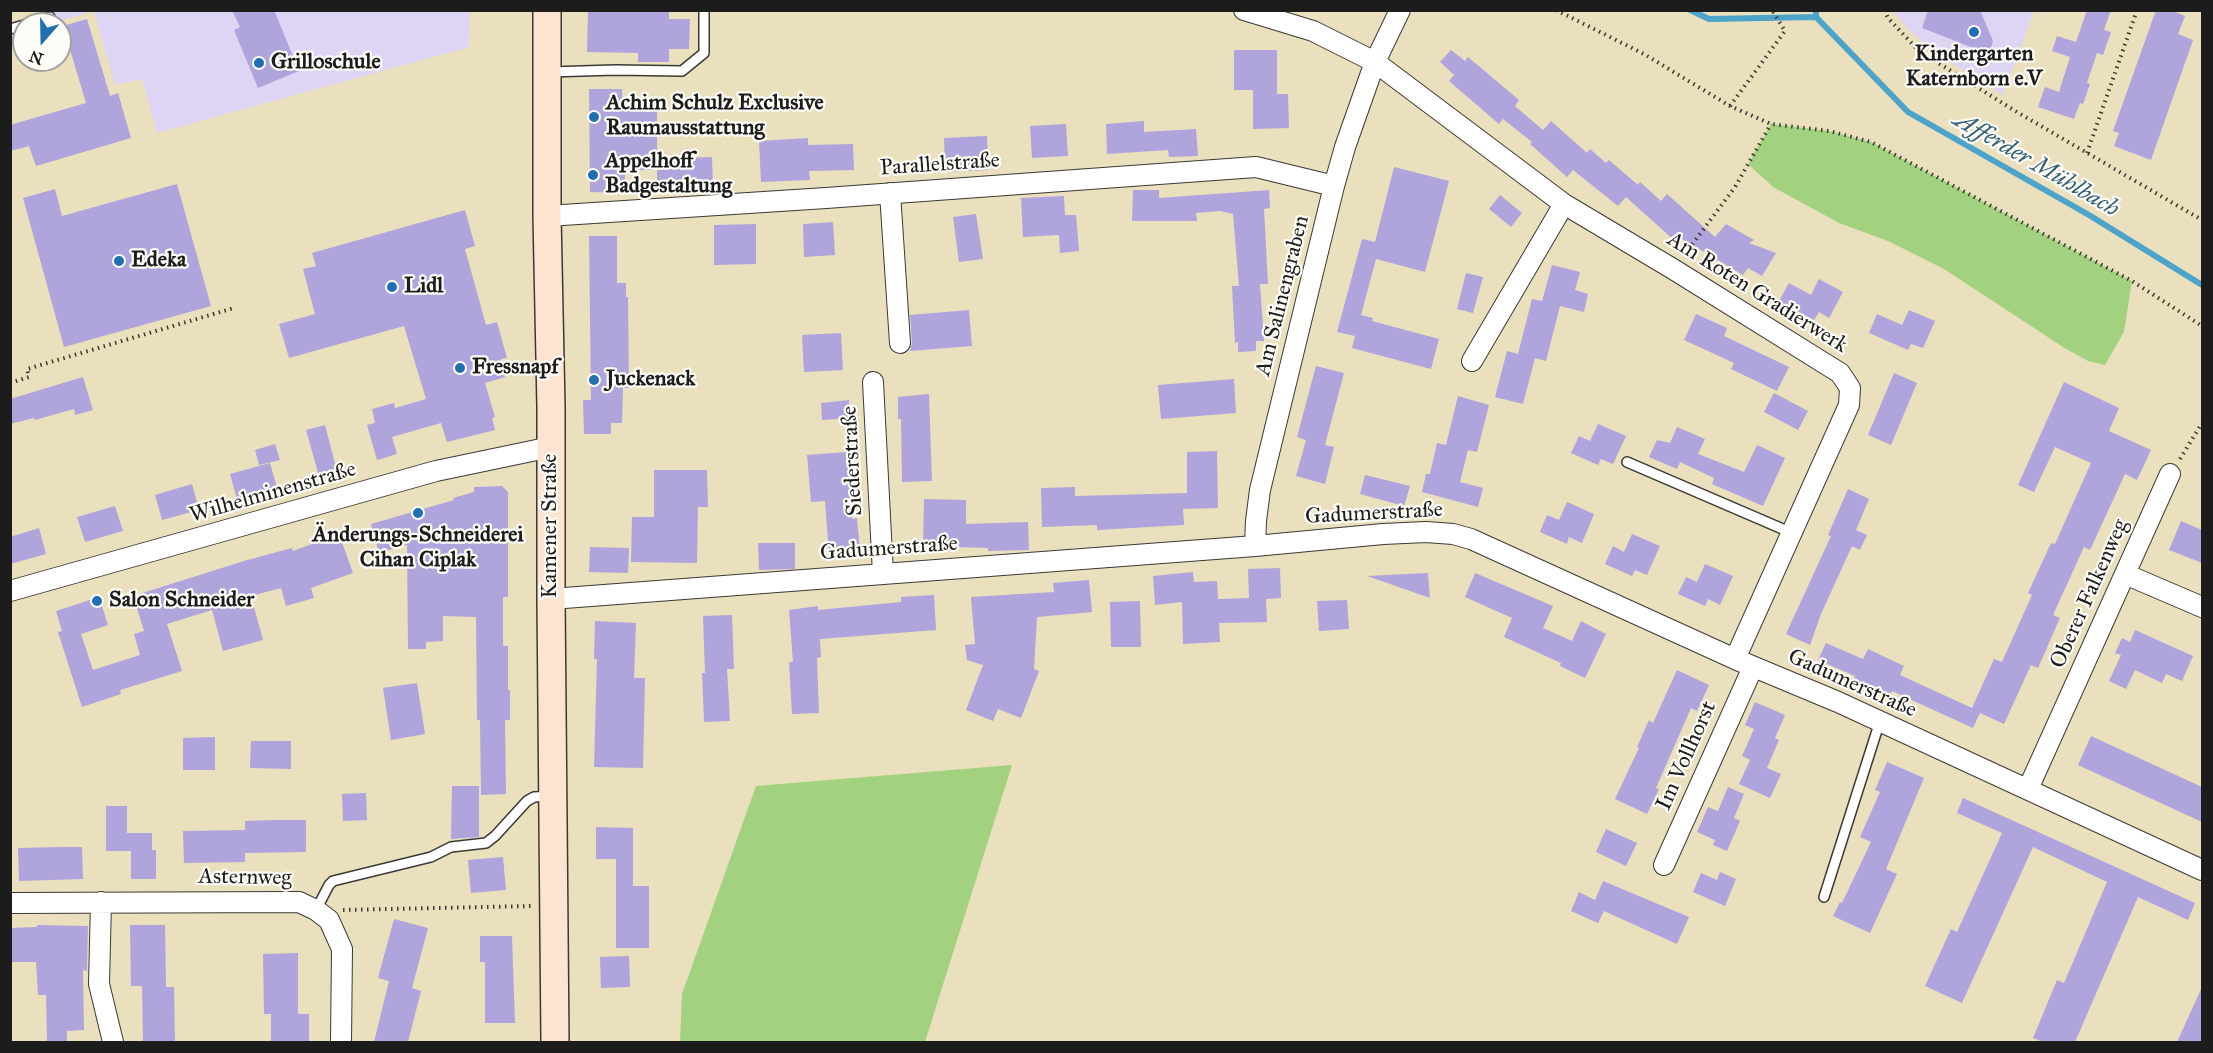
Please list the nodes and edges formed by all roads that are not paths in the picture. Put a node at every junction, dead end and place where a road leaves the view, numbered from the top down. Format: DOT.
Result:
graph roads {
  1 [pos="547,10"];
  2 [pos="704,10"];
  3 [pos="1244,10"];
  4 [pos="1400,10"];
  5 [pos="1375,62"];
  6 [pos="546,72"];
  7 [pos="1334,186"];
  8 [pos="890,193"];
  9 [pos="1564,204"];
  10 [pos="547,216"];
  11 [pos="900,343"];
  12 [pos="1472,362"];
  13 [pos="873,382"];
  14 [pos="551,447"];
  15 [pos="1627,462"];
  16 [pos="2170,474"];
  17 [pos="1792,533"];
  18 [pos="1256,546"];
  19 [pos="883,574"];
  20 [pos="2125,574"];
  21 [pos="10,591"];
  22 [pos="550,599"];
  23 [pos="2202,607"];
  24 [pos="1735,659"];
  25 [pos="1753,667"];
  26 [pos="1880,721"];
  27 [pos="2028,789"];
  28 [pos="553,796"];
  29 [pos="1664,865"];
  30 [pos="2202,870"];
  31 [pos="1824,897"];
  32 [pos="101,902"];
  33 [pos="10,903"];
  34 [pos="323,915"];
  35 [pos="113,1042"];
  36 [pos="341,1042"];
  37 [pos="555,1042"];
  1 -- 6 [label="main road, Kamener Straße"];
  2 -- 6 [label="lane"];
  3 -- 5 [label="street, Am Roten Gradierwerk"];
  4 -- 5 [label="street, Am Salinengraben"];
  5 -- 7 [label="street, Am Salinengraben"];
  5 -- 9 [label="street, Am Roten Gradierwerk"];
  6 -- 10 [label="main road, Kamener Straße"];
  7 -- 8 [label="street, Parallelstraße"];
  7 -- 18 [label="street, Am Salinengraben"];
  8 -- 10 [label="street, Parallelstraße"];
  8 -- 11 [label="street"];
  9 -- 12 [label="street"];
  9 -- 17 [label="street, Am Roten Gradierwerk"];
  10 -- 14 [label="main road, Kamener Straße"];
  13 -- 19 [label="street, Siederstraße"];
  14 -- 21 [label="street, Wilhelminenstraße"];
  14 -- 22 [label="main road, Kamener Straße"];
  15 -- 17 [label="lane"];
  16 -- 20 [label="street, Oberer Falkenweg"];
  17 -- 24 [label="street, Am Roten Gradierwerk"];
  18 -- 19 [label="street, Gadumerstraße"];
  18 -- 24 [label="street, Gadumerstraße"];
  19 -- 22 [label="street, Gadumerstraße"];
  20 -- 23 [label="street"];
  20 -- 27 [label="street, Oberer Falkenweg"];
  22 -- 28 [label="main road, Kamener Straße"];
  24 -- 25 [label="street, Gadumerstraße"];
  25 -- 26 [label="street, Gadumerstraße"];
  25 -- 29 [label="street, Im Vollhorst"];
  26 -- 27 [label="street, Gadumerstraße"];
  26 -- 31 [label="lane"];
  27 -- 30 [label="street, Gadumerstraße"];
  28 -- 34 [label="lane"];
  28 -- 37 [label="main road, Kamener Straße"];
  32 -- 33 [label="street, Asternweg"];
  32 -- 34 [label="street, Asternweg"];
  32 -- 35 [label="street"];
  34 -- 36 [label="street"];
}
